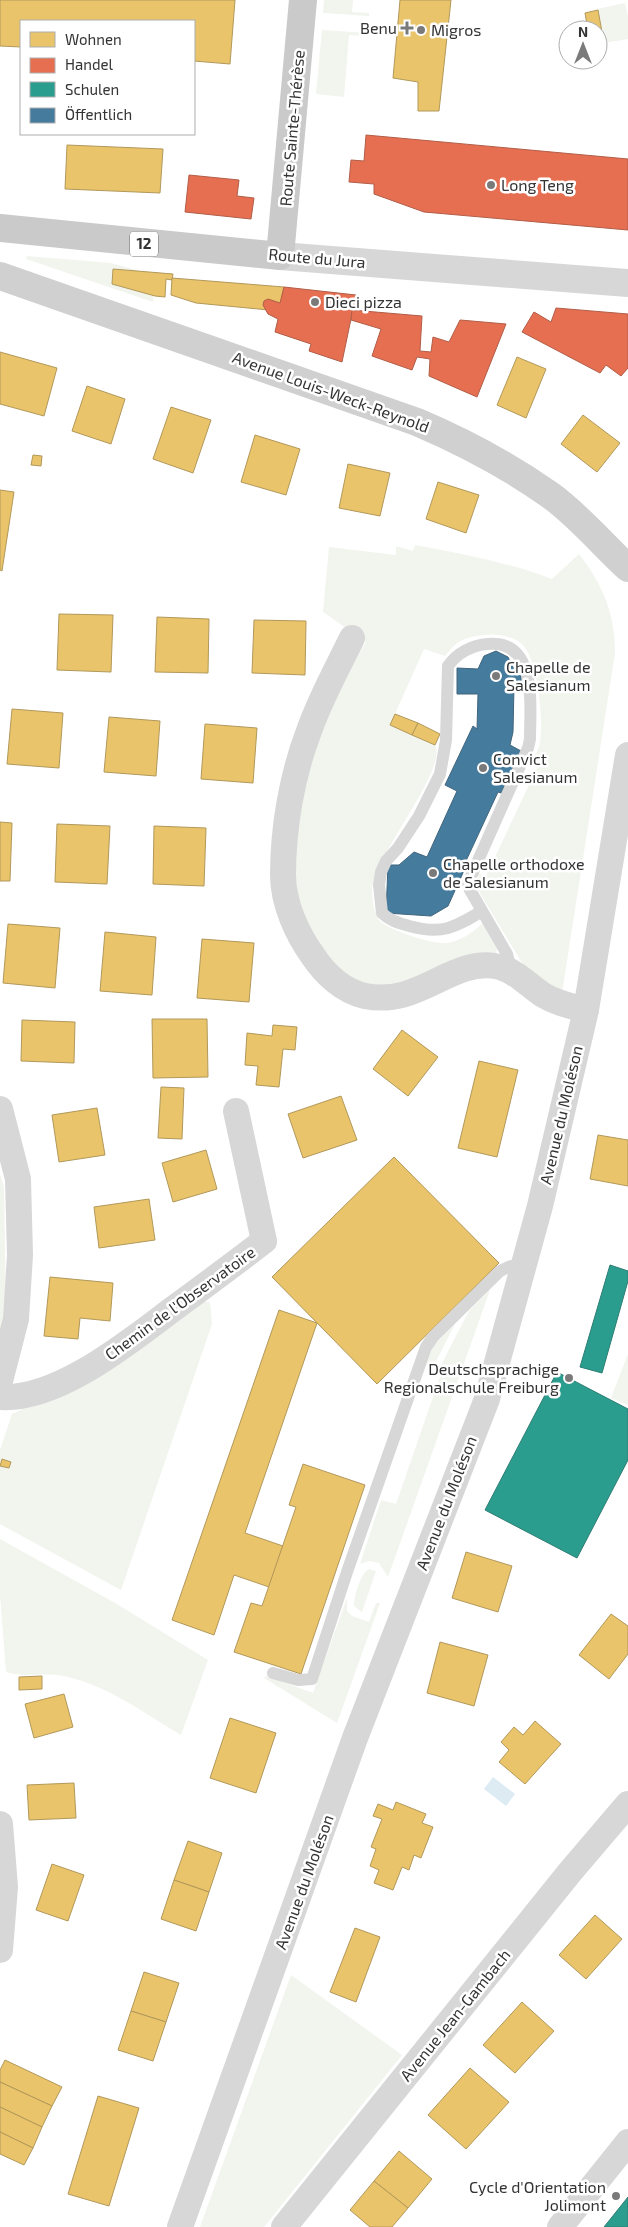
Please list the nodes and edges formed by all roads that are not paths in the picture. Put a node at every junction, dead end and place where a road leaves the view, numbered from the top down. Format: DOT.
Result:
graph roads {
  1 [pos="304,0"];
  2 [pos="2,230"];
  3 [pos="280,256"];
  4 [pos="0,276"];
  5 [pos="628,282"];
  6 [pos="628,568"];
  7 [pos="352,638"];
  8 [pos="628,755"];
  9 [pos="482,912"];
  10 [pos="506,971"];
  11 [pos="586,1010"];
  12 [pos="0,1109"];
  13 [pos="236,1111"];
  14 [pos="523,1266"];
  15 [pos="0,1381"];
  16 [pos="0,1397"];
  17 [pos="273,1673"];
  18 [pos="628,1804"];
  19 [pos="0,1824"];
  20 [pos="0,1950"];
  21 [pos="628,2142"];
  22 [pos="180,2227"];
  23 [pos="284,2227"];
  24 [pos="560,2227"];
  1 -- 3 [label="main road, Route Sainte-Thérèse"];
  2 -- 3 [label="main road, Route du Jura / 12"];
  3 -- 5 [label="street, Route du Jura"];
  4 -- 6 [label="main road, Avenue Louis-Weck-Reynold"];
  7 -- 10 [label="street"];
  8 -- 11 [label="street, Avenue du Moléson"];
  9 -- 9 [label="lane"];
  9 -- 10 [label="lane"];
  10 -- 11 [label="street"];
  11 -- 14 [label="street, Avenue du Moléson"];
  12 -- 15 [label="street"];
  13 -- 16 [label="street, Chemin de l'Observatoire"];
  14 -- 17 [label="lane"];
  14 -- 22 [label="street, Avenue du Moléson"];
  18 -- 23 [label="street, Avenue Jean-Gambach"];
  19 -- 20 [label="street"];
  21 -- 24 [label="street"];
}
